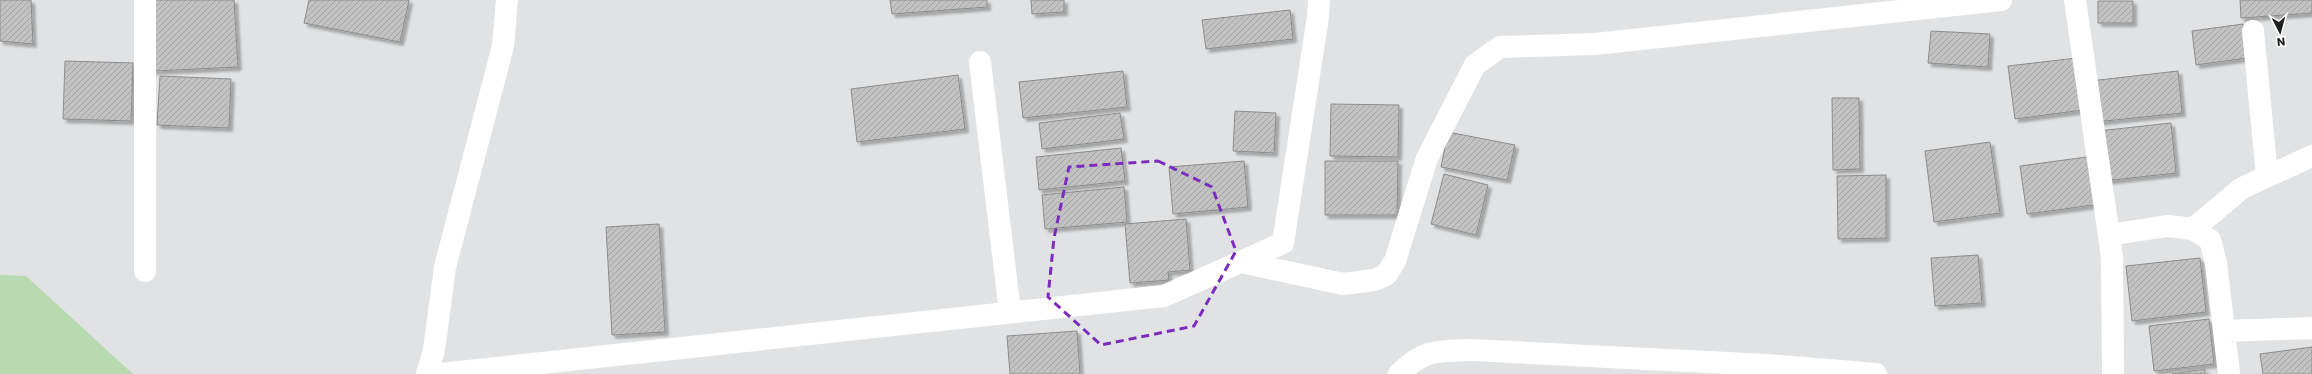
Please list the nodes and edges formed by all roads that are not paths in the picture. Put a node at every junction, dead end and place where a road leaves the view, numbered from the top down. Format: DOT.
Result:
graph roads {
  1 [pos="145,0"];
  2 [pos="507,0"];
  3 [pos="1319,0"];
  4 [pos="2001,0"];
  5 [pos="2075,0"];
  6 [pos="2253,31"];
  7 [pos="980,62"];
  8 [pos="2312,156"];
  9 [pos="2267,176"];
  10 [pos="2193,229"];
  11 [pos="2109,235"];
  12 [pos="1241,262"];
  13 [pos="145,271"];
  14 [pos="1010,312"];
  15 [pos="2312,328"];
  16 [pos="2224,332"];
  17 [pos="1767,370"];
  18 [pos="427,374"];
  19 [pos="440,374"];
  20 [pos="1399,374"];
  21 [pos="1876,374"];
  22 [pos="2113,374"];
  23 [pos="2229,374"];
  1 -- 13 [label="street"];
  2 -- 18 [label="street"];
  3 -- 12 [label="street"];
  4 -- 12 [label="street"];
  5 -- 11 [label="street"];
  6 -- 9 [label="street"];
  7 -- 14 [label="street"];
  8 -- 9 [label="street"];
  9 -- 10 [label="street"];
  10 -- 11 [label="street"];
  10 -- 16 [label="street"];
  11 -- 22 [label="street"];
  12 -- 14 [label="street"];
  14 -- 19 [label="street"];
  15 -- 16 [label="street"];
  16 -- 23 [label="street"];
  17 -- 20 [label="street"];
  17 -- 21 [label="street"];
}
